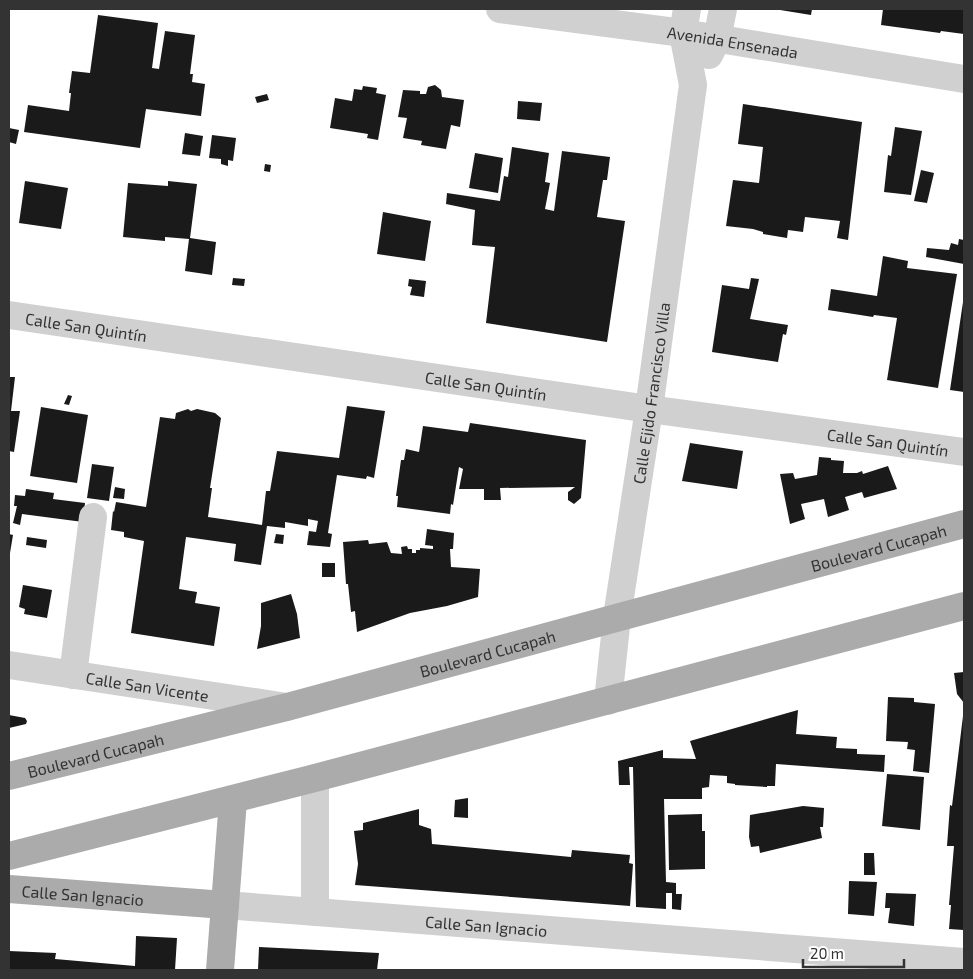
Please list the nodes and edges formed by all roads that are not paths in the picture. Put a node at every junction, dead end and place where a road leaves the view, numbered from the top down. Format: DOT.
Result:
graph roads {
  1 [pos="500,9"];
  2 [pos="723,9"];
  3 [pos="685,21"];
  4 [pos="718,38"];
  5 [pos="964,79"];
  6 [pos="693,85"];
  7 [pos="9,315"];
  8 [pos="649,409"];
  9 [pos="964,452"];
  10 [pos="93,517"];
  11 [pos="964,524"];
  12 [pos="964,606"];
  13 [pos="616,617"];
  14 [pos="9,665"];
  15 [pos="73,675"];
  16 [pos="608,701"];
  17 [pos="287,707"];
  18 [pos="9,776"];
  19 [pos="315,778"];
  20 [pos="233,800"];
  21 [pos="9,856"];
  22 [pos="9,889"];
  23 [pos="225,905"];
  24 [pos="315,912"];
  25 [pos="964,962"];
  26 [pos="220,970"];
  1 -- 3 [label="street, Avenida Ensenada"];
  2 -- 4 [label="street, Calle Ejido Francisco Villa"];
  3 -- 4 [label="street, Avenida Ensenada"];
  3 -- 6 [label="street, Calle Ejido Francisco Villa"];
  4 -- 5 [label="street, Avenida Ensenada"];
  4 -- 6 [label="street, Calle Ejido Francisco Villa"];
  6 -- 8 [label="street, Calle Ejido Francisco Villa"];
  7 -- 8 [label="street, Calle San Quintín"];
  8 -- 9 [label="street, Calle San Quintín"];
  8 -- 13 [label="street, Calle Ejido Francisco Villa"];
  10 -- 15 [label="street"];
  11 -- 13 [label="main road, Boulevard Cucapah"];
  12 -- 16 [label="main road"];
  13 -- 16 [label="street, Calle Ejido Francisco Villa"];
  13 -- 17 [label="main road, Boulevard Cucapah"];
  14 -- 15 [label="street, Calle San Vicente"];
  15 -- 17 [label="street, Calle San Vicente"];
  16 -- 19 [label="main road"];
  17 -- 18 [label="main road, Boulevard Cucapah"];
  19 -- 20 [label="main road"];
  19 -- 24 [label="street"];
  20 -- 21 [label="main road"];
  20 -- 23 [label="main road"];
  22 -- 23 [label="main road, Calle San Ignacio"];
  23 -- 24 [label="street, Calle San Ignacio"];
  23 -- 26 [label="main road"];
  24 -- 25 [label="street, Calle San Ignacio"];
}
